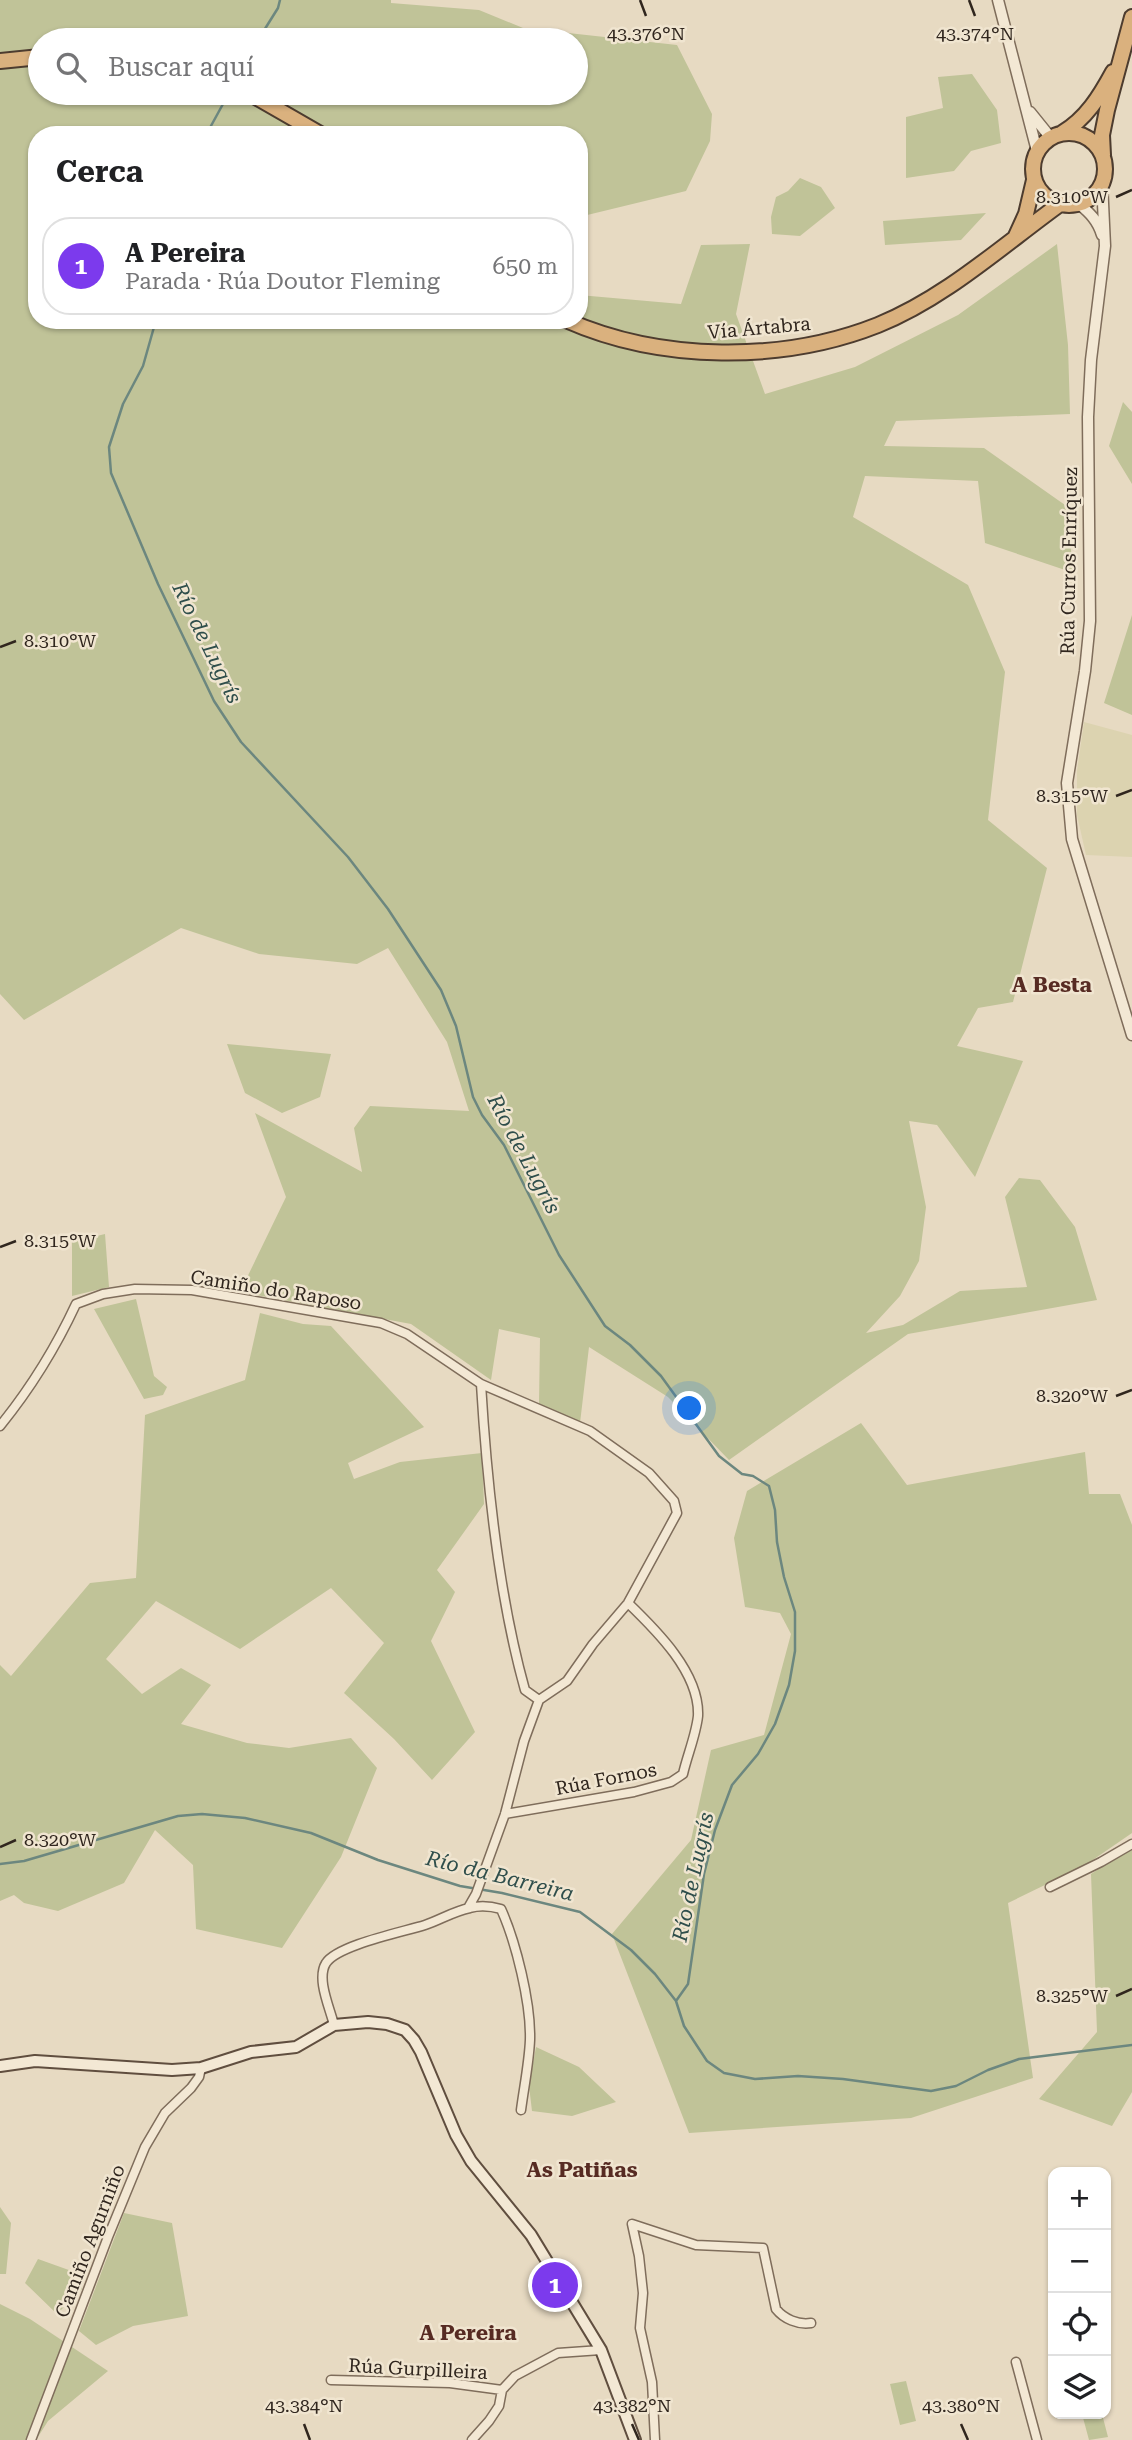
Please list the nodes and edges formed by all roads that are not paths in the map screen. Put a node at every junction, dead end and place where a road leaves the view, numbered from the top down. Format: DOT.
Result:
graph roads {
  1 [pos="998,0"];
  2 [pos="1132,17"];
  3 [pos="1122,55"];
  4 [pos="28,58"];
  5 [pos="0,61"];
  6 [pos="270,105"];
  7 [pos="1026,106"];
  8 [pos="306,126"];
  9 [pos="1055,136"];
  10 [pos="1037,151"];
  11 [pos="1103,160"];
  12 [pos="1034,180"];
  13 [pos="1102,182"];
  14 [pos="1060,204"];
  15 [pos="1079,204"];
  16 [pos="1015,237"];
  17 [pos="1105,246"];
  18 [pos="588,327"];
  19 [pos="1132,1035"];
  20 [pos="481,1384"];
  21 [pos="0,1426"];
  22 [pos="628,1602"];
  23 [pos="539,1700"];
  24 [pos="505,1814"];
  25 [pos="1132,1844"];
  26 [pos="1050,1887"];
  27 [pos="468,1908"];
  28 [pos="334,2025"];
  29 [pos="1,2064"];
  30 [pos="201,2068"];
  31 [pos="521,2110"];
  32 [pos="811,2323"];
  33 [pos="601,2350"];
  34 [pos="1016,2362"];
  35 [pos="331,2380"];
  36 [pos="502,2390"];
  37 [pos="31,2440"];
  38 [pos="472,2440"];
  39 [pos="635,2440"];
  40 [pos="656,2440"];
  41 [pos="1037,2440"];
  1 -- 7 [label="street"];
  2 -- 3 [label="highway"];
  3 -- 9 [label="highway"];
  3 -- 11 [label="highway"];
  4 -- 5 [label="highway"];
  6 -- 8 [label="highway"];
  7 -- 9 [label="street"];
  7 -- 10 [label="street"];
  9 -- 10 [label="highway"];
  9 -- 11 [label="highway"];
  10 -- 12 [label="highway"];
  11 -- 13 [label="highway"];
  12 -- 14 [label="highway"];
  12 -- 16 [label="highway"];
  13 -- 15 [label="highway"];
  13 -- 17 [label="street, Rúa Curros Enríquez"];
  14 -- 15 [label="highway"];
  14 -- 16 [label="highway, Vía Ártabra"];
  15 -- 17 [label="street"];
  16 -- 18 [label="highway, Vía Ártabra"];
  17 -- 19 [label="street, Rúa Curros Enríquez"];
  20 -- 21 [label="street, Camiño do Raposo"];
  20 -- 22 [label="street"];
  20 -- 23 [label="street"];
  22 -- 23 [label="street"];
  22 -- 24 [label="street, Rúa Fornos"];
  23 -- 24 [label="street"];
  24 -- 27 [label="street"];
  25 -- 26 [label="street"];
  27 -- 28 [label="street"];
  27 -- 31 [label="street"];
  28 -- 30 [label="main road"];
  28 -- 33 [label="main road"];
  29 -- 30 [label="main road"];
  30 -- 37 [label="street, Camiño Agurniño"];
  32 -- 40 [label="street"];
  33 -- 36 [label="street"];
  33 -- 39 [label="main road"];
  34 -- 41 [label="street"];
  35 -- 36 [label="street, Rúa Gurpilleira"];
  36 -- 38 [label="street"];
}
